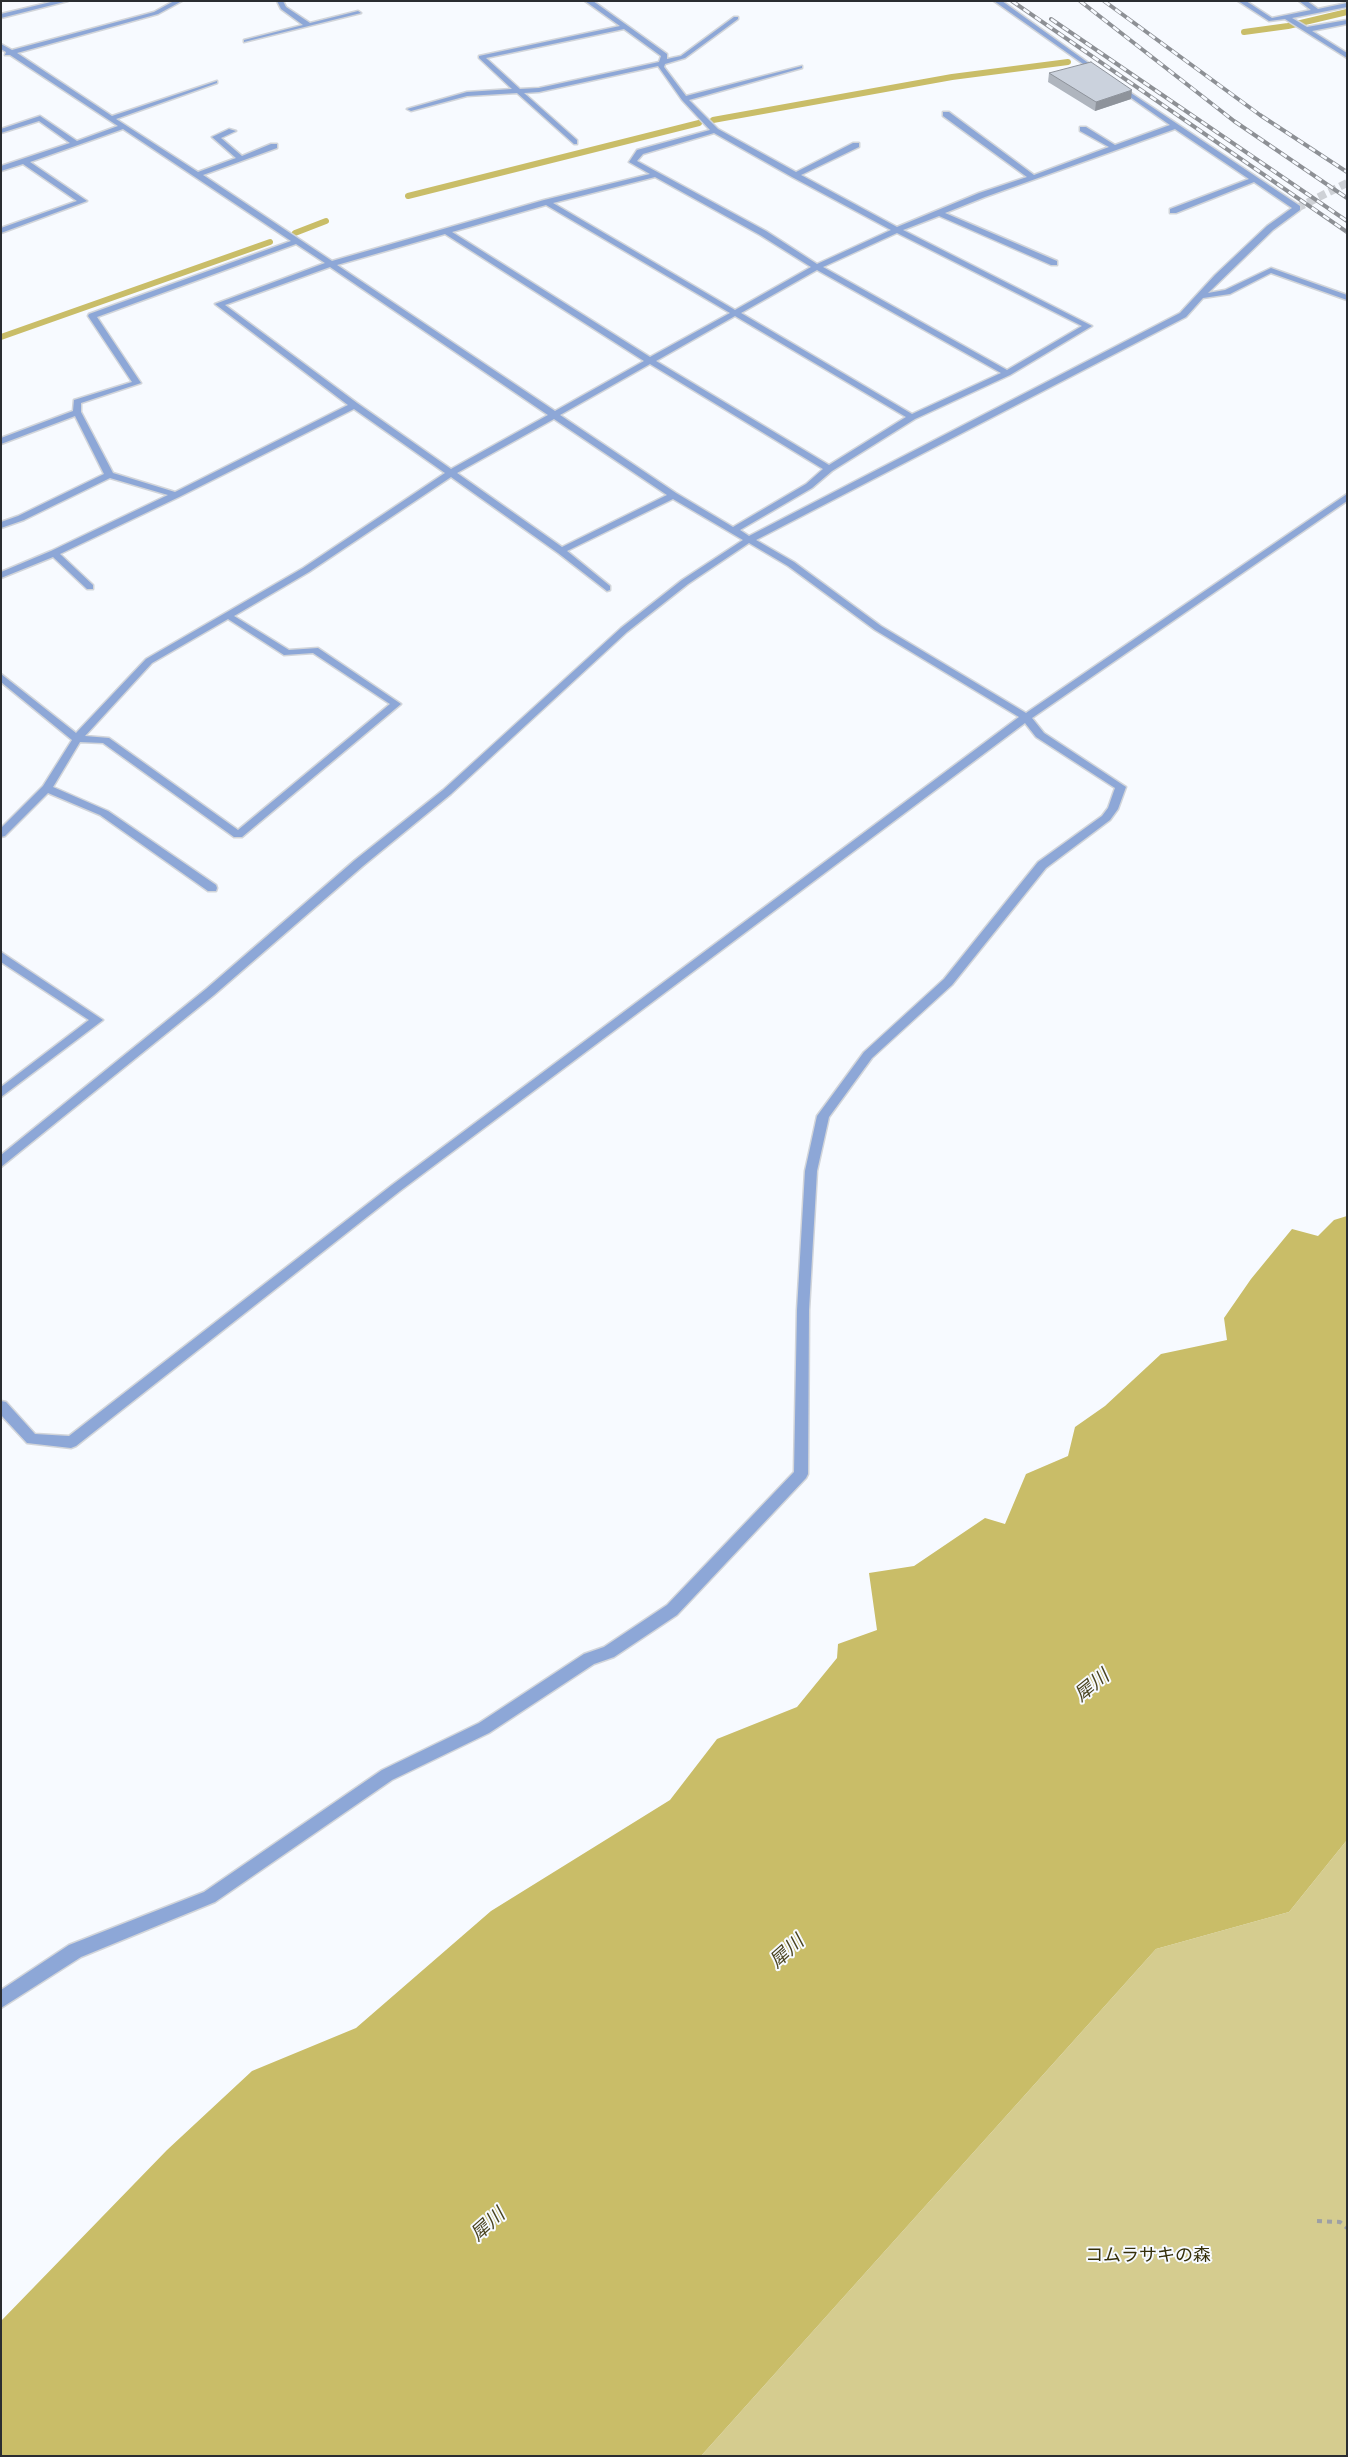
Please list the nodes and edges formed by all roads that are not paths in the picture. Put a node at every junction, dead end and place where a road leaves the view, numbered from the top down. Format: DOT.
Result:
graph roads {
  1 [pos="64,1"];
  2 [pos="179,1"];
  3 [pos="280,1"];
  4 [pos="588,1"];
  5 [pos="996,1"];
  6 [pos="1241,1"];
  7 [pos="1302,1"];
  8 [pos="1347,5"];
  9 [pos="1319,12"];
  10 [pos="358,13"];
  11 [pos="1,16"];
  12 [pos="736,18"];
  13 [pos="1288,19"];
  14 [pos="1347,22"];
  15 [pos="308,26"];
  16 [pos="626,27"];
  17 [pos="1302,29"];
  18 [pos="246,41"];
  19 [pos="1,46"];
  20 [pos="10,53"];
  21 [pos="1,56"];
  22 [pos="1347,56"];
  23 [pos="662,64"];
  24 [pos="800,67"];
  25 [pos="1106,78"];
  26 [pos="215,82"];
  27 [pos="1114,83"];
  28 [pos="518,91"];
  29 [pos="684,99"];
  30 [pos="411,108"];
  31 [pos="946,114"];
  32 [pos="112,118"];
  33 [pos="1176,126"];
  34 [pos="123,127"];
  35 [pos="1082,129"];
  36 [pos="1,131"];
  37 [pos="232,131"];
  38 [pos="715,131"];
  39 [pos="74,142"];
  40 [pos="574,142"];
  41 [pos="856,145"];
  42 [pos="274,146"];
  43 [pos="1115,148"];
  44 [pos="240,158"];
  45 [pos="24,160"];
  46 [pos="1,168"];
  47 [pos="197,175"];
  48 [pos="655,175"];
  49 [pos="795,175"];
  50 [pos="1033,178"];
  51 [pos="1253,180"];
  52 [pos="547,202"];
  53 [pos="1173,211"];
  54 [pos="939,212"];
  55 [pos="897,230"];
  56 [pos="1,231"];
  57 [pos="446,231"];
  58 [pos="297,241"];
  59 [pos="1054,263"];
  60 [pos="331,264"];
  61 [pos="817,267"];
  62 [pos="1202,296"];
  63 [pos="1347,298"];
  64 [pos="734,313"];
  65 [pos="650,361"];
  66 [pos="1007,373"];
  67 [pos="354,405"];
  68 [pos="77,412"];
  69 [pos="556,415"];
  70 [pos="912,417"];
  71 [pos="1,441"];
  72 [pos="828,469"];
  73 [pos="451,472"];
  74 [pos="109,475"];
  75 [pos="673,494"];
  76 [pos="176,495"];
  77 [pos="1347,496"];
  78 [pos="1,525"];
  79 [pos="734,530"];
  80 [pos="748,540"];
  81 [pos="561,551"];
  82 [pos="54,553"];
  83 [pos="1,575"];
  84 [pos="90,587"];
  85 [pos="607,588"];
  86 [pos="227,615"];
  87 [pos="1,677"];
  88 [pos="1026,717"];
  89 [pos="77,739"];
  90 [pos="47,788"];
  91 [pos="2,833"];
  92 [pos="212,888"];
  93 [pos="1,956"];
  94 [pos="1,1093"];
  95 [pos="1,1162"];
  96 [pos="1,1406"];
  97 [pos="1,2000"];
  1 -- 11 [label="street"];
  2 -- 20 [label="street"];
  3 -- 15 [label="street"];
  4 -- 16 [label="street"];
  5 -- 25 [label="street"];
  6 -- 13 [label="street"];
  7 -- 9 [label="street"];
  8 -- 9 [label="street"];
  9 -- 13 [label="street"];
  10 -- 15 [label="street"];
  12 -- 23 [label="street"];
  13 -- 17 [label="street"];
  14 -- 17 [label="street"];
  15 -- 18 [label="street"];
  16 -- 23 [label="street"];
  16 -- 28 [label="street"];
  17 -- 22 [label="street"];
  19 -- 20 [label="street"];
  20 -- 21 [label="street"];
  20 -- 32 [label="street"];
  23 -- 28 [label="street"];
  23 -- 29 [label="street"];
  24 -- 29 [label="street"];
  26 -- 32 [label="street"];
  27 -- 33 [label="street"];
  28 -- 30 [label="street"];
  28 -- 40 [label="street"];
  29 -- 38 [label="street"];
  31 -- 50 [label="street"];
  32 -- 34 [label="street"];
  33 -- 43 [label="street"];
  33 -- 51 [label="street"];
  34 -- 39 [label="street"];
  34 -- 47 [label="street"];
  35 -- 43 [label="street"];
  36 -- 39 [label="street"];
  37 -- 44 [label="street"];
  38 -- 48 [label="street"];
  38 -- 49 [label="street"];
  39 -- 45 [label="street"];
  41 -- 49 [label="street"];
  42 -- 44 [label="street"];
  43 -- 50 [label="street"];
  44 -- 47 [label="street"];
  45 -- 46 [label="street"];
  45 -- 56 [label="street"];
  47 -- 58 [label="street"];
  48 -- 52 [label="street"];
  48 -- 61 [label="street"];
  49 -- 55 [label="street"];
  50 -- 54 [label="street"];
  51 -- 53 [label="street"];
  51 -- 62 [label="street"];
  52 -- 57 [label="street"];
  52 -- 64 [label="street"];
  54 -- 55 [label="street"];
  54 -- 59 [label="street"];
  55 -- 61 [label="street"];
  55 -- 66 [label="street"];
  57 -- 60 [label="street"];
  57 -- 65 [label="street"];
  58 -- 60 [label="street"];
  58 -- 68 [label="street"];
  60 -- 67 [label="street"];
  60 -- 69 [label="street"];
  61 -- 64 [label="street"];
  61 -- 66 [label="street"];
  62 -- 63 [label="street"];
  62 -- 80 [label="street"];
  64 -- 65 [label="street"];
  64 -- 70 [label="street"];
  65 -- 69 [label="street"];
  65 -- 72 [label="street"];
  66 -- 70 [label="street"];
  67 -- 73 [label="street"];
  67 -- 76 [label="street"];
  68 -- 71 [label="street"];
  68 -- 74 [label="street"];
  69 -- 73 [label="street"];
  69 -- 75 [label="street"];
  70 -- 72 [label="street"];
  72 -- 79 [label="street"];
  73 -- 81 [label="street"];
  73 -- 86 [label="street"];
  74 -- 76 [label="street"];
  74 -- 78 [label="street"];
  75 -- 79 [label="street"];
  75 -- 81 [label="street"];
  76 -- 82 [label="street"];
  77 -- 88 [label="street"];
  79 -- 80 [label="street"];
  80 -- 88 [label="street"];
  80 -- 95 [label="street"];
  81 -- 85 [label="street"];
  82 -- 83 [label="street"];
  82 -- 84 [label="street"];
  86 -- 89 [label="street"];
  86 -- 89 [label="street"];
  87 -- 89 [label="street"];
  88 -- 96 [label="street"];
  88 -- 97 [label="street"];
  89 -- 90 [label="street"];
  90 -- 91 [label="street"];
  90 -- 92 [label="street"];
  93 -- 94 [label="street"];
}
